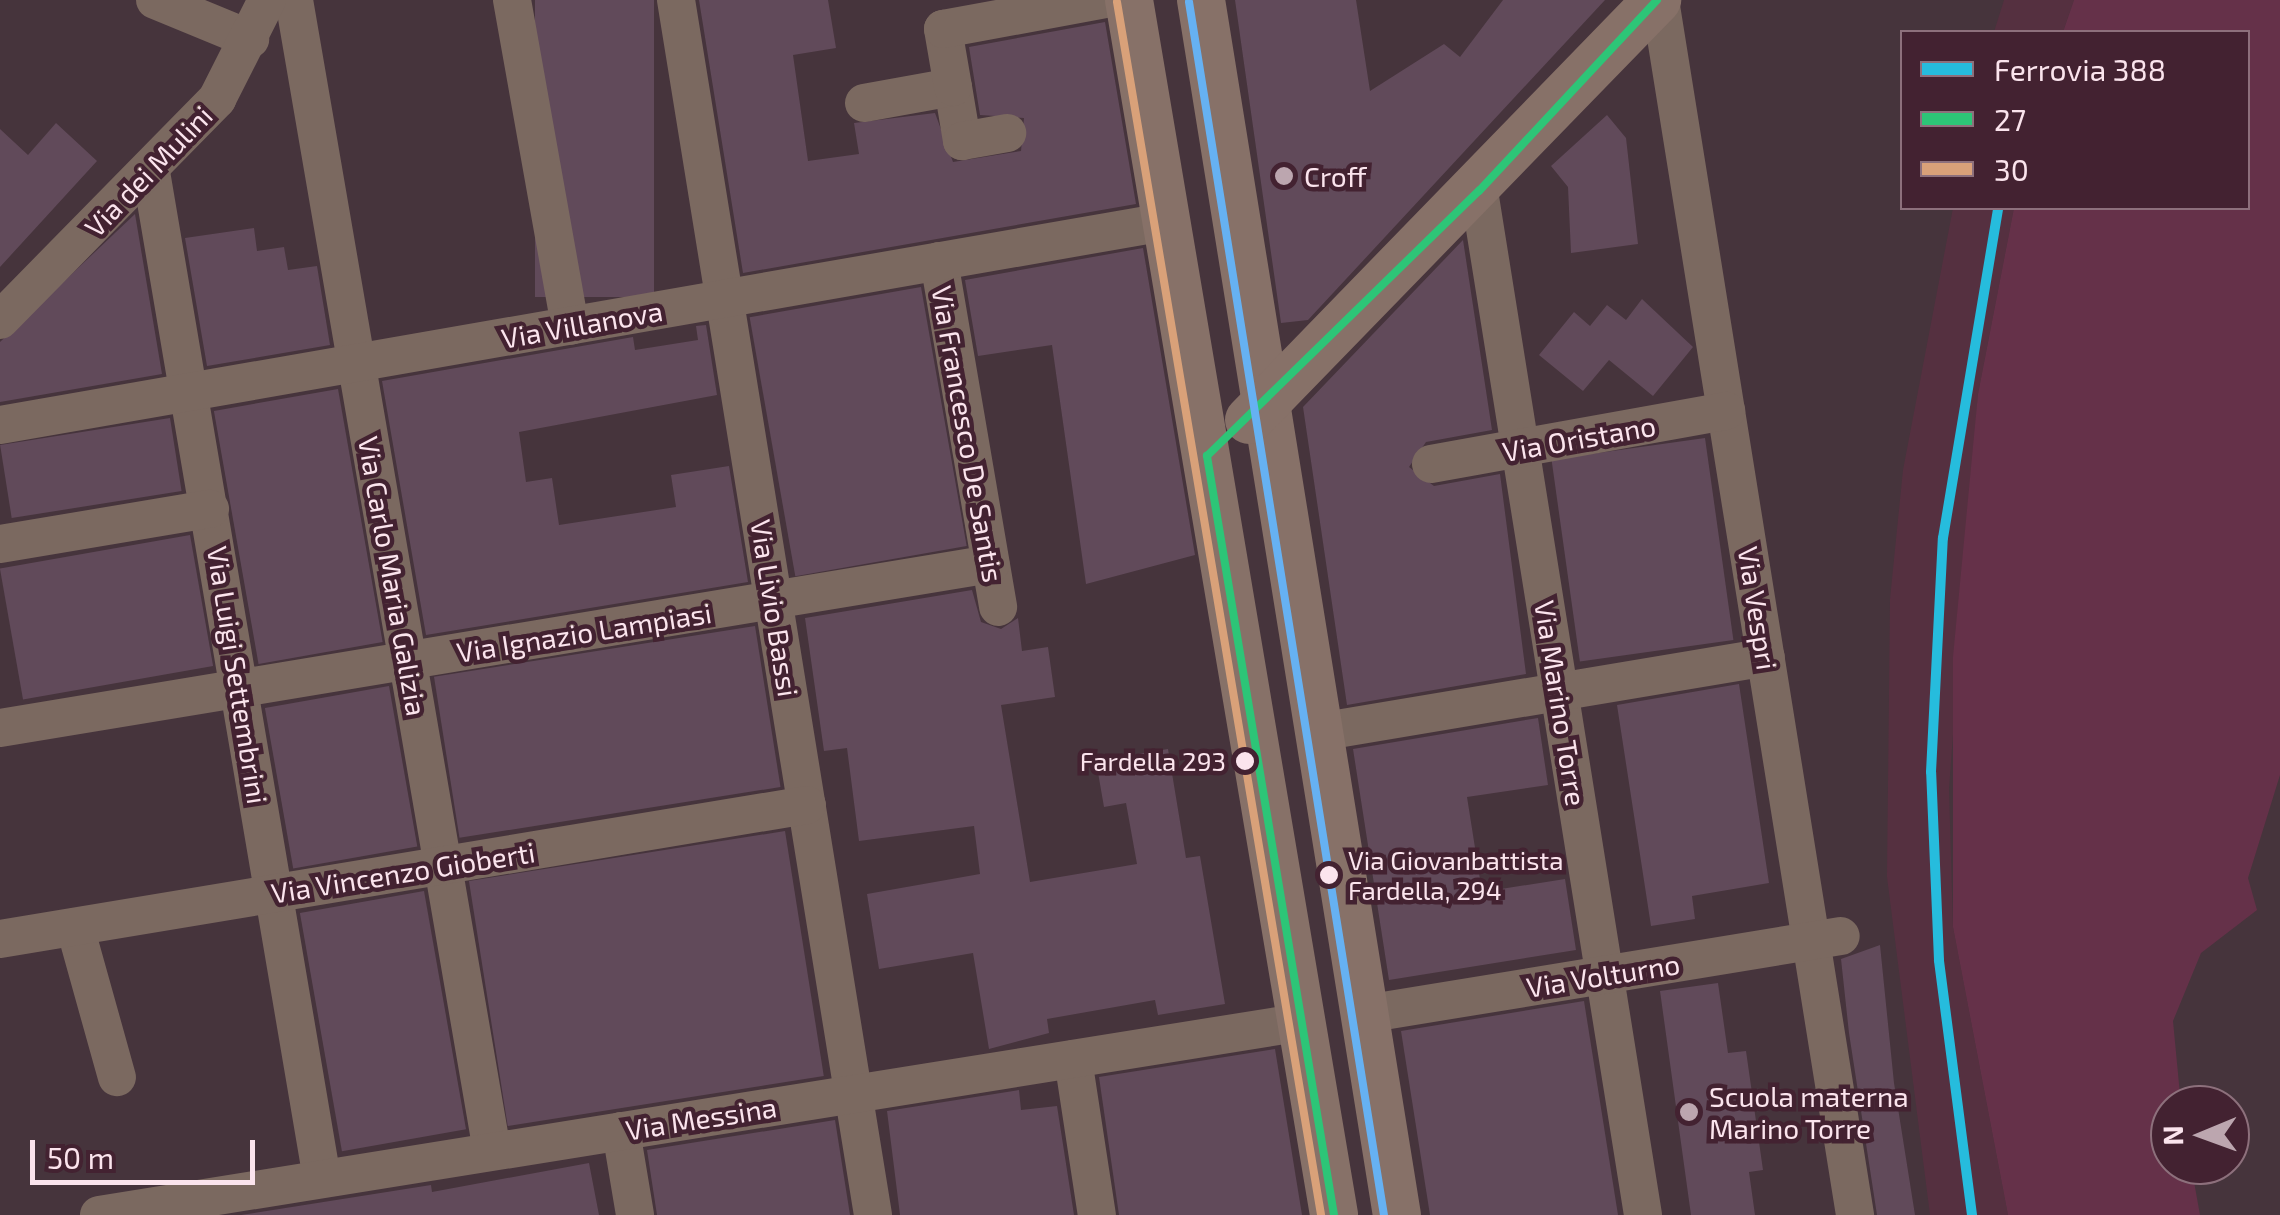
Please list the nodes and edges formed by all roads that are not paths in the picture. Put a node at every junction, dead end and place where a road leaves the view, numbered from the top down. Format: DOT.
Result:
graph roads {
  1 [pos="155,0"];
  2 [pos="512,0"];
  3 [pos="676,0"];
  4 [pos="1101,0"];
  5 [pos="1129,0"];
  6 [pos="1201,0"];
  7 [pos="1659,0"];
  8 [pos="297,18"];
  9 [pos="258,19"];
  10 [pos="953,88"];
  11 [pos="864,103"];
  12 [pos="1007,133"];
  13 [pos="151,172"];
  14 [pos="1479,191"];
  15 [pos="1164,222"];
  16 [pos="939,261"];
  17 [pos="725,299"];
  18 [pos="0,320"];
  19 [pos="570,326"];
  20 [pos="356,363"];
  21 [pos="190,392"];
  22 [pos="1266,406"];
  23 [pos="1726,411"];
  24 [pos="0,425"];
  25 [pos="1520,448"];
  26 [pos="1207,456"];
  27 [pos="1431,464"];
  28 [pos="210,509"];
  29 [pos="0,544"];
  30 [pos="991,564"];
  31 [pos="774,601"];
  32 [pos="998,607"];
  33 [pos="1766,658"];
  34 [pos="408,660"];
  35 [pos="240,688"];
  36 [pos="1559,692"];
  37 [pos="0,728"];
  38 [pos="1319,732"];
  39 [pos="807,805"];
  40 [pos="443,866"];
  41 [pos="274,894"];
  42 [pos="76,927"];
  43 [pos="1826,938"];
  44 [pos="0,939"];
  45 [pos="1604,974"];
  46 [pos="1365,1014"];
  47 [pos="1302,1022"];
  48 [pos="1073,1059"];
  49 [pos="118,1077"];
  50 [pos="853,1094"];
  51 [pos="622,1131"];
  52 [pos="492,1151"];
  53 [pos="322,1179"];
  54 [pos="100,1215"];
  55 [pos="635,1215"];
  56 [pos="873,1215"];
  57 [pos="1098,1215"];
  58 [pos="1334,1215"];
  59 [pos="1397,1215"];
  60 [pos="1643,1215"];
  61 [pos="1855,1215"];
  1 -- 9 [label="street"];
  2 -- 19 [label="street"];
  3 -- 17 [label="street, Via Livio Bassi"];
  4 -- 10 [label="street"];
  5 -- 15 [label="main road"];
  6 -- 22 [label="main road"];
  7 -- 14 [label="main road"];
  7 -- 23 [label="street, Via Vespri"];
  8 -- 9 [label="street"];
  8 -- 20 [label="street, Via Carlo Maria Galizia"];
  9 -- 13 [label="street, Via dei Mulini"];
  10 -- 11 [label="street"];
  10 -- 12 [label="street"];
  13 -- 18 [label="street, Via dei Mulini"];
  13 -- 21 [label="street, Via Luigi Settembrini"];
  14 -- 22 [label="main road"];
  14 -- 25 [label="street, Via Marino Torre"];
  15 -- 16 [label="street, Via Villanova"];
  15 -- 26 [label="main road"];
  16 -- 17 [label="street, Via Villanova"];
  16 -- 30 [label="street, Via Francesco De Santis"];
  17 -- 19 [label="street, Via Villanova"];
  17 -- 31 [label="street, Via Livio Bassi"];
  19 -- 20 [label="street, Via Villanova"];
  20 -- 21 [label="street, Via Villanova"];
  20 -- 34 [label="street, Via Carlo Maria Galizia"];
  21 -- 24 [label="street, Via Villanova"];
  21 -- 28 [label="street, Via Luigi Settembrini"];
  22 -- 26 [label="main road"];
  22 -- 38 [label="main road"];
  23 -- 25 [label="street, Via Oristano"];
  23 -- 33 [label="street, Via Vespri"];
  25 -- 27 [label="street, Via Oristano"];
  25 -- 36 [label="street, Via Marino Torre"];
  26 -- 47 [label="main road"];
  28 -- 29 [label="street"];
  28 -- 35 [label="street, Via Luigi Settembrini"];
  30 -- 31 [label="street, Via Ignazio Lampiasi"];
  30 -- 32 [label="street, Via Francesco De Santis"];
  31 -- 34 [label="street, Via Ignazio Lampiasi"];
  31 -- 39 [label="street, Via Livio Bassi"];
  33 -- 36 [label="street"];
  33 -- 43 [label="street, Via Vespri"];
  34 -- 35 [label="street, Via Ignazio Lampiasi"];
  34 -- 40 [label="street, Via Carlo Maria Galizia"];
  35 -- 37 [label="street, Via Ignazio Lampiasi"];
  35 -- 41 [label="street, Via Luigi Settembrini"];
  36 -- 38 [label="street"];
  36 -- 45 [label="street, Via Marino Torre"];
  38 -- 46 [label="main road"];
  39 -- 40 [label="street, Via Vincenzo Gioberti"];
  39 -- 50 [label="street, Via Livio Bassi"];
  40 -- 41 [label="street, Via Vincenzo Gioberti"];
  40 -- 52 [label="street, Via Carlo Maria Galizia"];
  41 -- 42 [label="street, Via Vincenzo Gioberti"];
  41 -- 53 [label="street, Via Luigi Settembrini"];
  42 -- 44 [label="street, Via Vincenzo Gioberti"];
  42 -- 49 [label="street"];
  43 -- 45 [label="street, Via Volturno"];
  43 -- 61 [label="street, Via Vespri"];
  45 -- 46 [label="street, Via Volturno"];
  45 -- 60 [label="street, Via Marino Torre"];
  46 -- 59 [label="main road"];
  47 -- 48 [label="street, Via Messina"];
  47 -- 58 [label="main road"];
  48 -- 50 [label="street, Via Messina"];
  48 -- 57 [label="street"];
  50 -- 51 [label="street, Via Messina"];
  50 -- 56 [label="street, Via Livio Bassi"];
  51 -- 52 [label="street, Via Messina"];
  51 -- 55 [label="street"];
  52 -- 53 [label="street, Via Messina"];
  53 -- 54 [label="street, Via Messina"];
}
